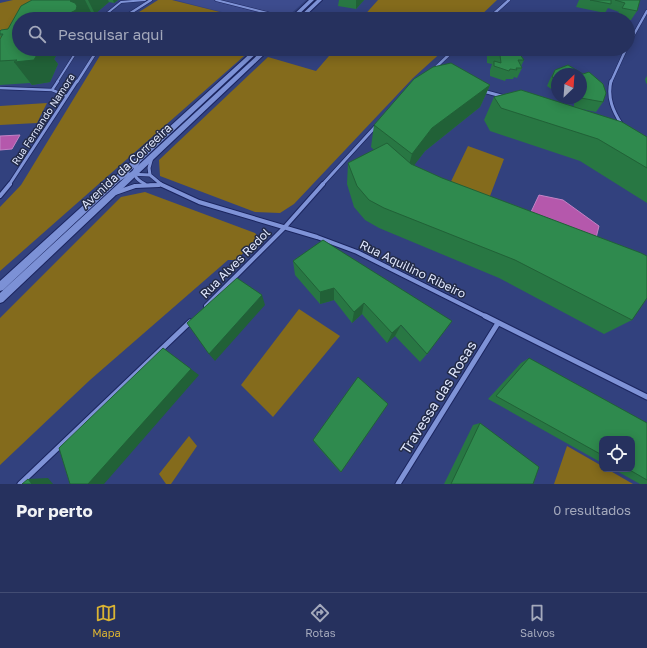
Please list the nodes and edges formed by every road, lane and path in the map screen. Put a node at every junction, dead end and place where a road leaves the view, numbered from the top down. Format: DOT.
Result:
graph roads {
  1 [pos="145,0"];
  2 [pos="151,0"];
  3 [pos="216,0"];
  4 [pos="312,0"];
  5 [pos="320,0"];
  6 [pos="509,0"];
  7 [pos="647,11"];
  8 [pos="109,12"];
  9 [pos="132,12"];
  10 [pos="263,12"];
  11 [pos="299,12"];
  12 [pos="307,12"];
  13 [pos="496,12"];
  14 [pos="635,32"];
  15 [pos="74,56"];
  16 [pos="93,56"];
  17 [pos="250,56"];
  18 [pos="260,56"];
  19 [pos="448,56"];
  20 [pos="622,56"];
  21 [pos="429,74"];
  22 [pos="0,88"];
  23 [pos="52,90"];
  24 [pos="480,90"];
  25 [pos="67,96"];
  26 [pos="509,98"];
  27 [pos="378,123"];
  28 [pos="617,126"];
  29 [pos="622,126"];
  30 [pos="626,130"];
  31 [pos="153,156"];
  32 [pos="141,157"];
  33 [pos="133,174"];
  34 [pos="150,175"];
  35 [pos="113,183"];
  36 [pos="147,185"];
  37 [pos="159,185"];
  38 [pos="0,196"];
  39 [pos="109,197"];
  40 [pos="284,228"];
  41 [pos="0,287"];
  42 [pos="0,299"];
  43 [pos="204,308"];
  44 [pos="193,319"];
  45 [pos="498,323"];
  46 [pos="647,396"];
  47 [pos="20,484"];
  48 [pos="398,484"];
  1 -- 8 [label="lane"];
  2 -- 9 [label="street"];
  3 -- 10 [label="lane"];
  4 -- 11 [label="main road"];
  5 -- 12 [label="main road"];
  6 -- 13 [label="street"];
  7 -- 14 [label="street"];
  15 -- 23 [label="lane"];
  16 -- 25 [label="street, Rua Fernando Namora"];
  17 -- 32 [label="main road, Avenida da Correeira"];
  18 -- 31 [label="main road, Avenida da Correeira"];
  19 -- 21 [label="street"];
  20 -- 29 [label="street"];
  22 -- 23 [label="lane"];
  23 -- 25 [label="lane"];
  24 -- 26 [label="street"];
  25 -- 38 [label="street, Rua Fernando Namora"];
  27 -- 40 [label="street, Rua Alves Redol"];
  28 -- 29 [label="street"];
  29 -- 30 [label="street"];
  31 -- 33 [label="main road, Avenida da Correeira"];
  31 -- 34 [label="street"];
  32 -- 33 [label="street"];
  32 -- 35 [label="main road, Avenida da Correeira"];
  33 -- 34 [label="street"];
  33 -- 35 [label="street"];
  33 -- 36 [label="street"];
  33 -- 39 [label="main road, Avenida da Correeira"];
  34 -- 37 [label="street"];
  35 -- 41 [label="main road, Avenida da Correeira"];
  36 -- 37 [label="street"];
  36 -- 39 [label="street"];
  37 -- 40 [label="street, Rua Aquilino Ribeiro"];
  39 -- 42 [label="main road, Avenida da Correeira"];
  40 -- 43 [label="street, Rua Alves Redol"];
  40 -- 45 [label="street, Rua Aquilino Ribeiro"];
  44 -- 47 [label="street"];
  45 -- 46 [label="street, Rua Aquilino Ribeiro"];
  45 -- 48 [label="street, Travessa das Rosas"];
}
